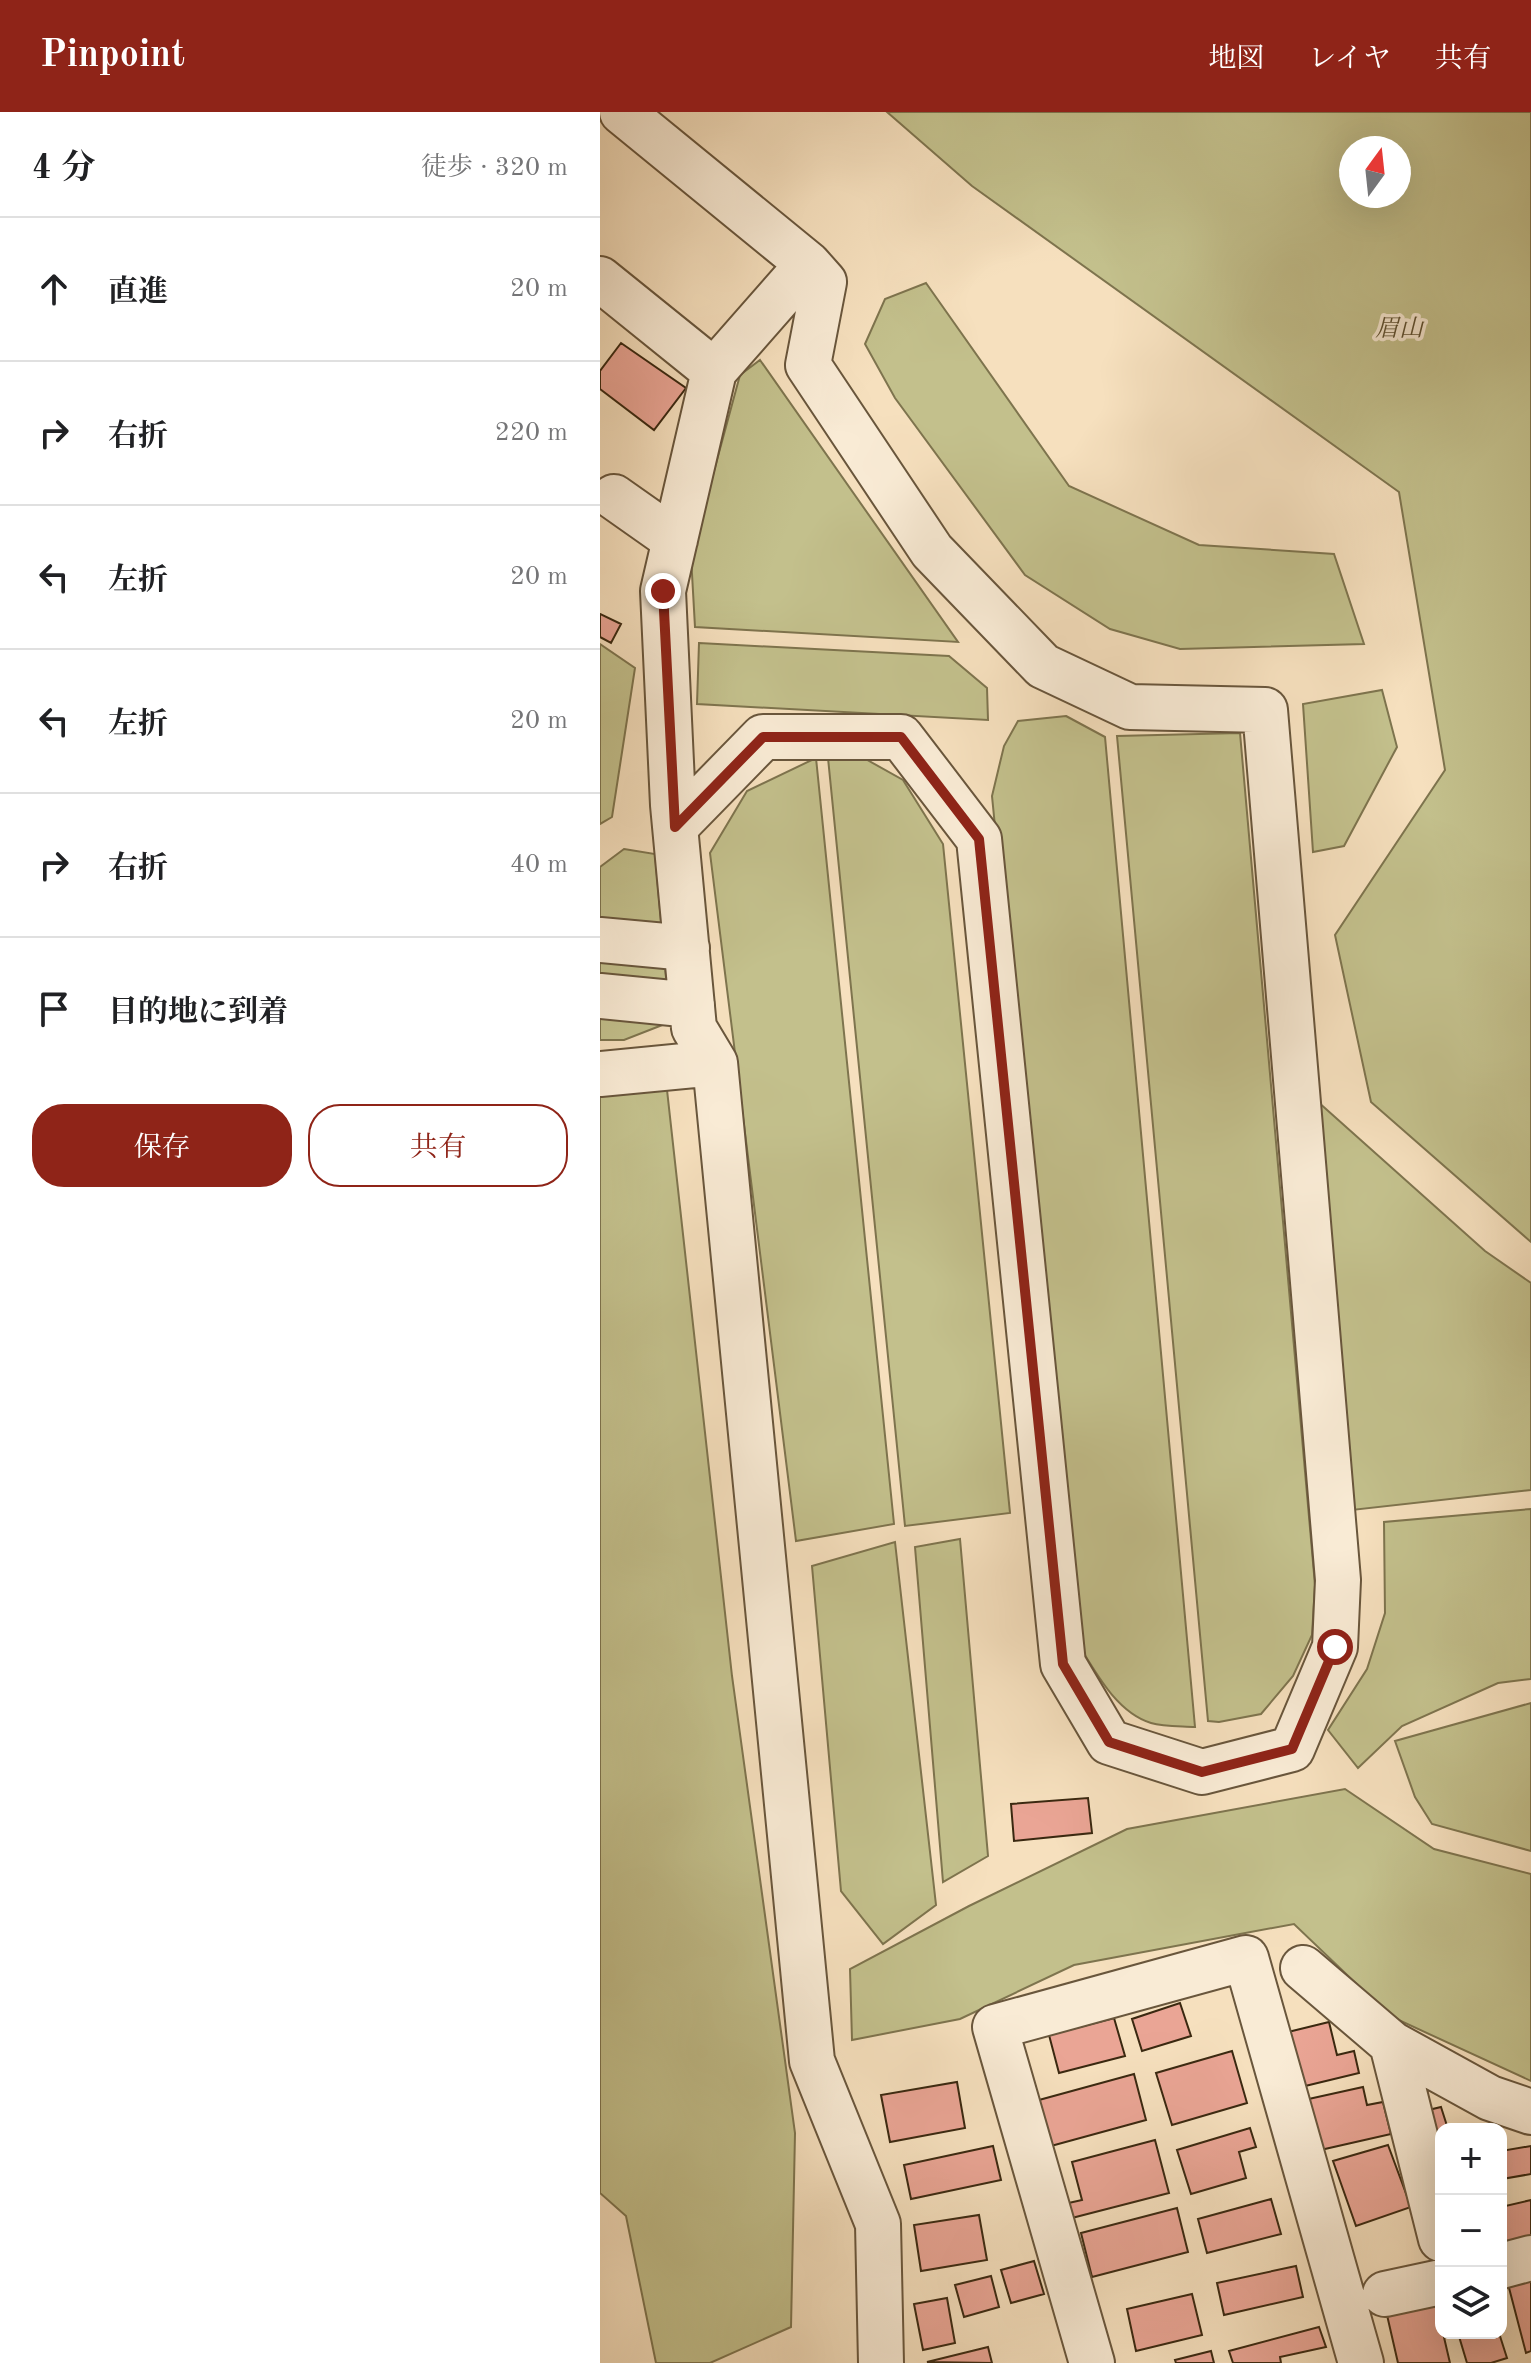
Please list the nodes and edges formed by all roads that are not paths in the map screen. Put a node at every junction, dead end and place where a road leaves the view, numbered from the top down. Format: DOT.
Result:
graph roads {
  1 [pos="622,112"];
  2 [pos="808,264"];
  3 [pos="600,279"];
  4 [pos="714,371"];
  5 [pos="614,497"];
  6 [pos="675,540"];
  7 [pos="675,827"];
  8 [pos="600,940"];
  9 [pos="687,948"];
  10 [pos="600,996"];
  11 [pos="692,1005"];
  12 [pos="715,1063"];
  13 [pos="600,1074"];
  14 [pos="1303,1968"];
  15 [pos="1392,2044"];
  16 [pos="1531,2112"];
  17 [pos="1435,2215"];
  18 [pos="1531,2258"];
  19 [pos="1507,2264"];
  20 [pos="1435,2283"];
  21 [pos="1385,2294"];
  22 [pos="881,2363"];
  23 [pos="1092,2363"];
  24 [pos="1361,2363"];
  1 -- 2 [label="street"];
  2 -- 4 [label="street"];
  2 -- 7 [label="street"];
  3 -- 4 [label="street"];
  4 -- 6 [label="street"];
  5 -- 6 [label="street"];
  6 -- 7 [label="street"];
  7 -- 9 [label="street"];
  8 -- 9 [label="street"];
  9 -- 11 [label="street"];
  10 -- 11 [label="street"];
  11 -- 12 [label="street"];
  12 -- 13 [label="street"];
  12 -- 22 [label="street"];
  14 -- 15 [label="street"];
  15 -- 16 [label="street"];
  15 -- 17 [label="street"];
  18 -- 19 [label="street"];
  20 -- 21 [label="street"];
  23 -- 24 [label="street"];
}
